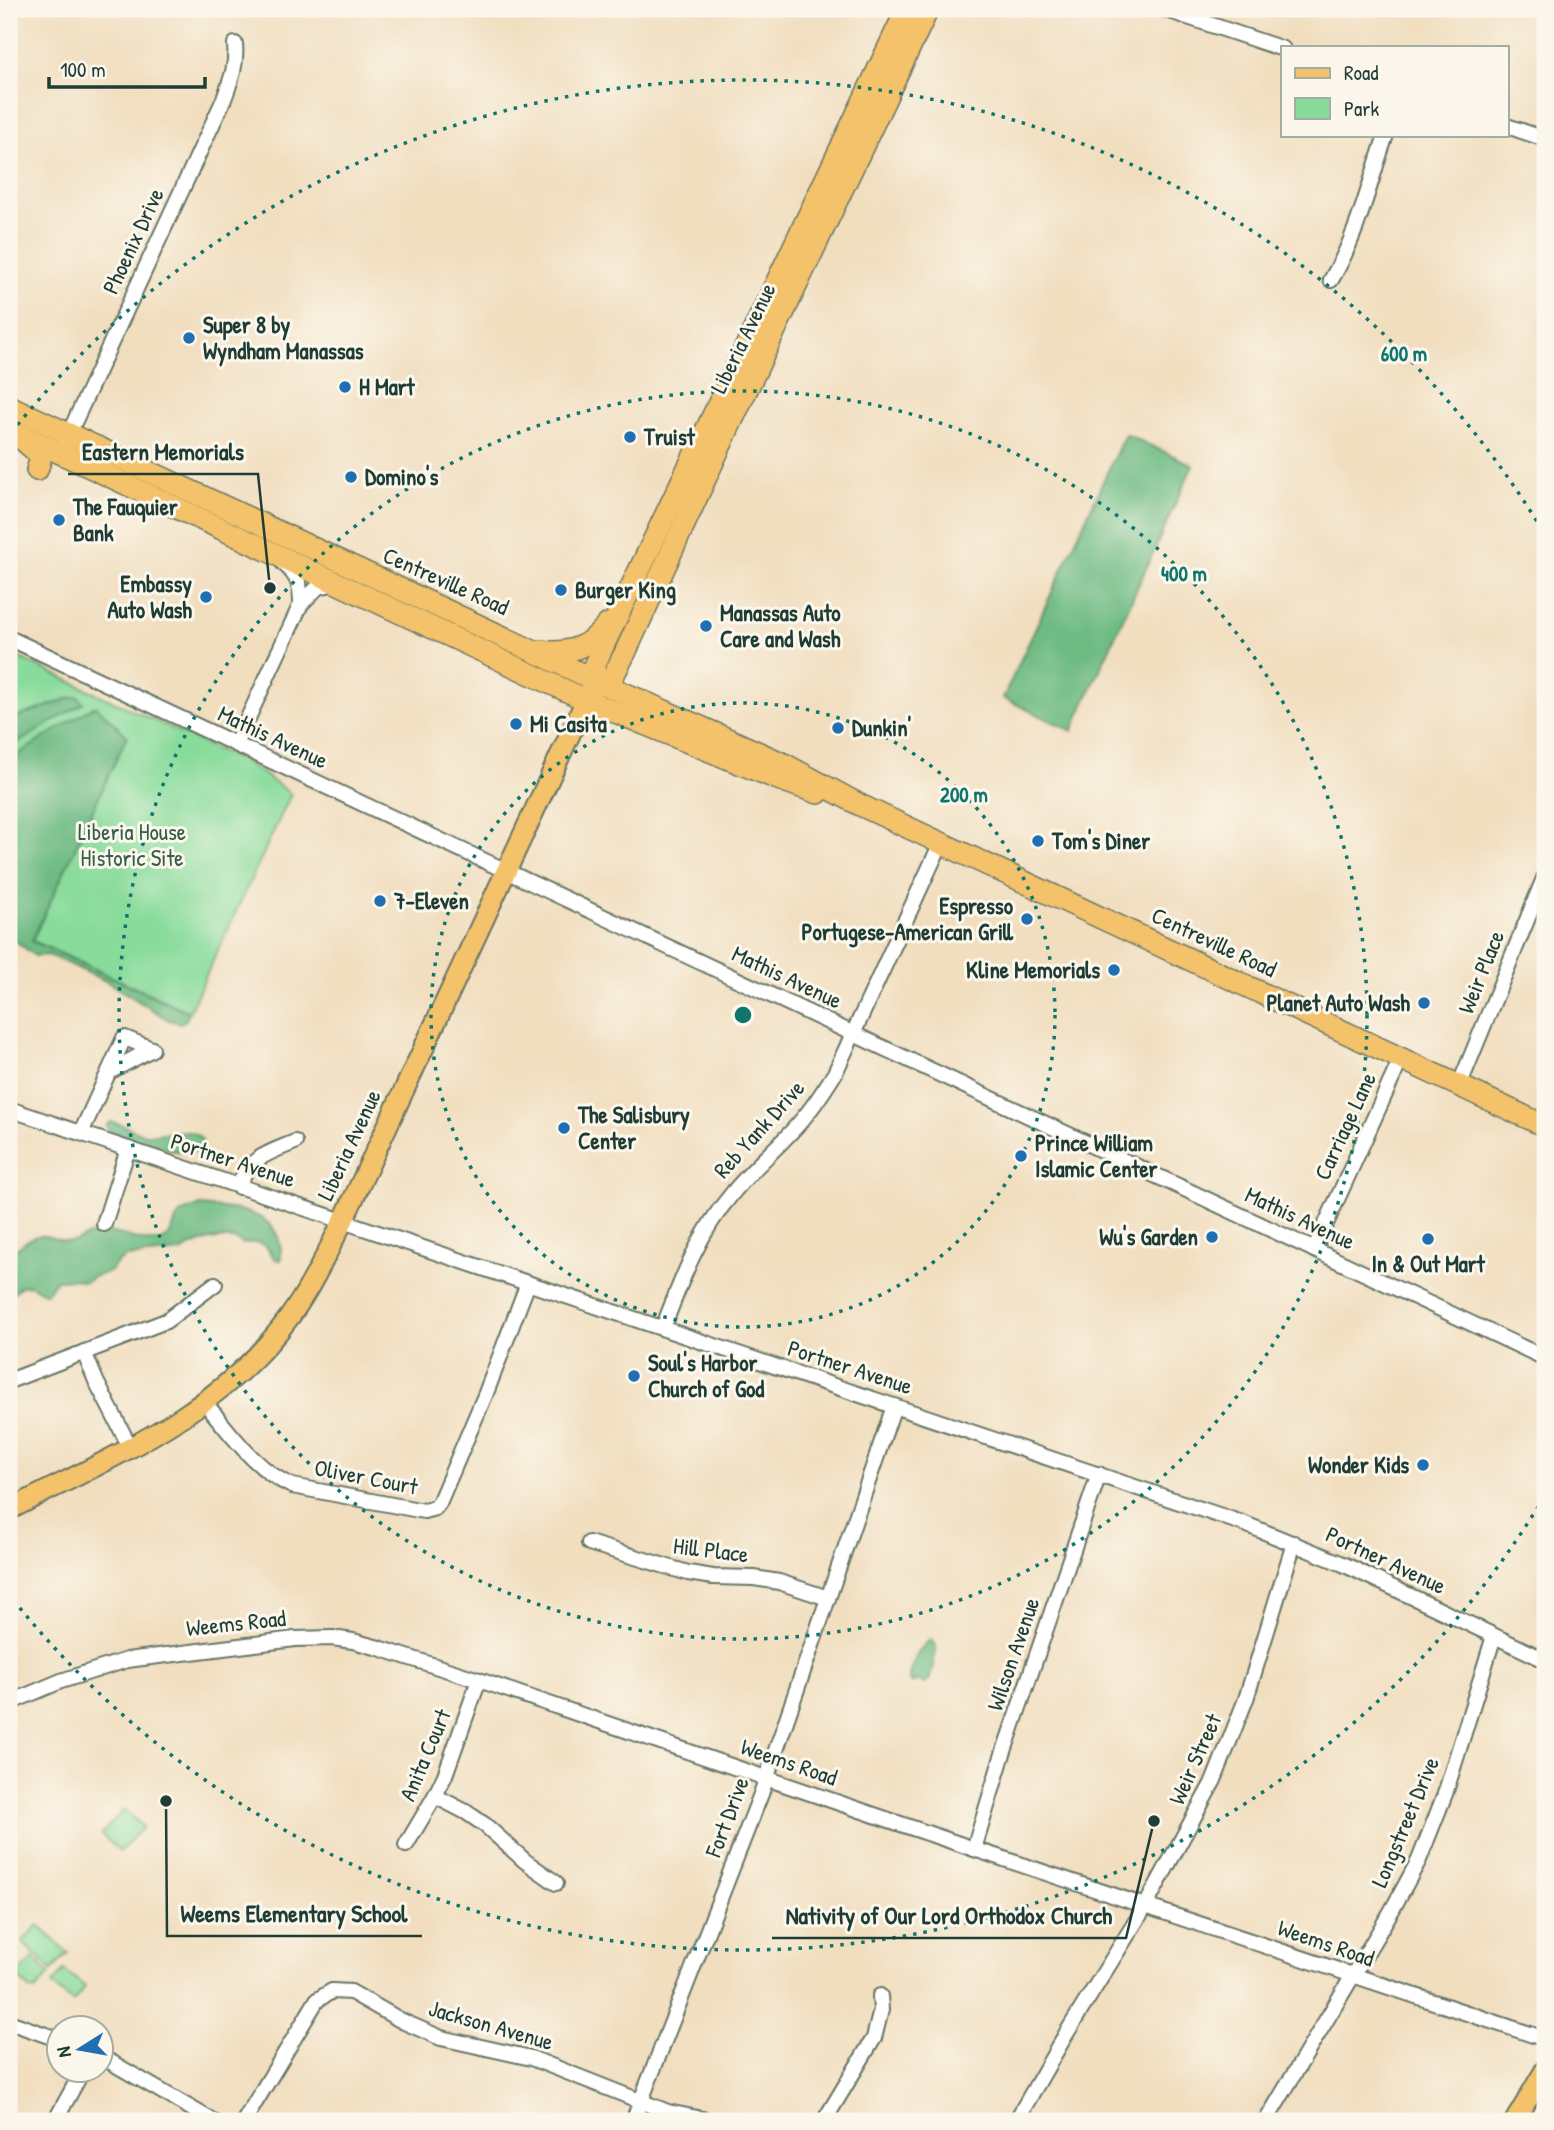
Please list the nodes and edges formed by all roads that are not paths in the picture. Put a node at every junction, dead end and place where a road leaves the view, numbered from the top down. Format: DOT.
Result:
graph roads {
  1 [pos="907,9"];
  2 [pos="928,9"];
  3 [pos="1164,9"];
  4 [pos="234,44"];
  5 [pos="1281,48"];
  6 [pos="1508,126"];
  7 [pos="1386,136"];
  8 [pos="1545,139"];
  9 [pos="1331,280"];
  10 [pos="9,406"];
  11 [pos="11,430"];
  12 [pos="65,444"];
  13 [pos="37,470"];
  14 [pos="268,551"];
  15 [pos="338,583"];
  16 [pos="301,604"];
  17 [pos="620,610"];
  18 [pos="9,638"];
  19 [pos="533,649"];
  20 [pos="625,653"];
  21 [pos="597,681"];
  22 [pos="586,700"];
  23 [pos="653,706"];
  24 [pos="236,744"];
  25 [pos="860,805"];
  26 [pos="941,843"];
  27 [pos="506,871"];
  28 [pos="1545,876"];
  29 [pos="854,1034"];
  30 [pos="1401,1059"];
  31 [pos="109,1072"];
  32 [pos="1459,1086"];
  33 [pos="9,1109"];
  34 [pos="1545,1126"];
  35 [pos="81,1133"];
  36 [pos="295,1142"];
  37 [pos="128,1149"];
  38 [pos="239,1186"];
  39 [pos="343,1221"];
  40 [pos="104,1224"];
  41 [pos="1314,1250"];
  42 [pos="528,1283"];
  43 [pos="215,1284"];
  44 [pos="663,1328"];
  45 [pos="84,1352"];
  46 [pos="1545,1358"];
  47 [pos="9,1381"];
  48 [pos="205,1403"];
  49 [pos="894,1406"];
  50 [pos="130,1447"];
  51 [pos="1099,1474"];
  52 [pos="9,1510"];
  53 [pos="589,1543"];
  54 [pos="1294,1543"];
  55 [pos="828,1598"];
  56 [pos="1494,1636"];
  57 [pos="1545,1660"];
  58 [pos="479,1680"];
  59 [pos="9,1703"];
  60 [pos="767,1778"];
  61 [pos="435,1796"];
  62 [pos="406,1845"];
  63 [pos="974,1849"];
  64 [pos="556,1883"];
  65 [pos="1146,1905"];
  66 [pos="1352,1975"];
  67 [pos="880,1996"];
  68 [pos="9,2022"];
  69 [pos="46,2035"];
  70 [pos="1545,2039"];
  71 [pos="116,2065"];
  72 [pos="1545,2070"];
  73 [pos="75,2084"];
  74 [pos="640,2101"];
  75 [pos="55,2121"];
  76 [pos="213,2121"];
  77 [pos="244,2121"];
  78 [pos="633,2121"];
  79 [pos="712,2121"];
  80 [pos="824,2121"];
  81 [pos="1016,2121"];
  82 [pos="1266,2121"];
  83 [pos="1516,2121"];
  1 -- 17 [label="highway, Liberia Avenue"];
  2 -- 20 [label="highway, Liberia Avenue"];
  3 -- 5 [label="street"];
  4 -- 12 [label="street, Phoenix Drive"];
  6 -- 8 [label="street"];
  7 -- 9 [label="street"];
  10 -- 12 [label="highway, Centreville Road"];
  11 -- 12 [label="highway, Centreville Road"];
  11 -- 13 [label="highway"];
  12 -- 14 [label="highway, Centreville Road"];
  12 -- 19 [label="highway, Centreville Road"];
  14 -- 15 [label="highway, Centreville Road"];
  14 -- 16 [label="street"];
  15 -- 16 [label="street"];
  15 -- 22 [label="highway, Centreville Road"];
  16 -- 24 [label="street"];
  17 -- 19 [label="highway"];
  17 -- 21 [label="highway, Liberia Avenue"];
  18 -- 24 [label="street, Mathis Avenue"];
  19 -- 21 [label="highway, Centreville Road"];
  20 -- 21 [label="highway, Liberia Avenue"];
  20 -- 23 [label="highway"];
  21 -- 22 [label="highway, Liberia Avenue"];
  21 -- 23 [label="highway, Centreville Road"];
  22 -- 25 [label="highway, Centreville Road"];
  22 -- 27 [label="main road, Liberia Avenue"];
  23 -- 25 [label="highway, Centreville Road"];
  24 -- 27 [label="street, Mathis Avenue"];
  25 -- 26 [label="highway, Centreville Road"];
  26 -- 29 [label="street, Reb Yank Drive"];
  26 -- 30 [label="highway, Centreville Road"];
  27 -- 29 [label="street, Mathis Avenue"];
  27 -- 39 [label="main road, Liberia Avenue"];
  28 -- 32 [label="street, Weir Place"];
  29 -- 41 [label="street, Mathis Avenue"];
  29 -- 44 [label="street, Reb Yank Drive"];
  30 -- 32 [label="highway, Centreville Road"];
  30 -- 41 [label="street, Carriage Lane"];
  31 -- 35 [label="street"];
  32 -- 34 [label="highway, Centreville Road"];
  33 -- 35 [label="street, Portner Avenue"];
  35 -- 37 [label="street, Portner Avenue"];
  36 -- 38 [label="street"];
  37 -- 38 [label="street, Portner Avenue"];
  37 -- 40 [label="street"];
  38 -- 39 [label="street, Portner Avenue"];
  39 -- 42 [label="street, Portner Avenue"];
  39 -- 48 [label="main road, Liberia Avenue"];
  41 -- 46 [label="street, Mathis Avenue"];
  42 -- 44 [label="street, Portner Avenue"];
  42 -- 48 [label="street, Oliver Court"];
  43 -- 45 [label="street"];
  44 -- 49 [label="street, Portner Avenue"];
  45 -- 47 [label="street"];
  45 -- 50 [label="street"];
  48 -- 50 [label="main road, Liberia Avenue"];
  49 -- 51 [label="street, Portner Avenue"];
  49 -- 55 [label="street, Fort Drive"];
  50 -- 52 [label="main road, Liberia Avenue"];
  51 -- 54 [label="street, Portner Avenue"];
  51 -- 63 [label="street, Wilson Avenue"];
  53 -- 55 [label="street, Hill Place"];
  54 -- 56 [label="street, Portner Avenue"];
  54 -- 65 [label="street, Weir Street"];
  55 -- 60 [label="street, Fort Drive"];
  56 -- 57 [label="street, Portner Avenue"];
  56 -- 66 [label="street, Longstreet Drive"];
  58 -- 59 [label="street, Weems Road"];
  58 -- 60 [label="street, Weems Road"];
  58 -- 61 [label="street, Anita Court"];
  60 -- 63 [label="street, Weems Road"];
  60 -- 74 [label="street, Fort Drive"];
  61 -- 62 [label="street, Anita Court"];
  61 -- 64 [label="street"];
  63 -- 65 [label="street, Weems Road"];
  65 -- 66 [label="street, Weems Road"];
  65 -- 81 [label="street, Weir Street"];
  66 -- 70 [label="street, Weems Road"];
  66 -- 82 [label="street, Longstreet Drive"];
  67 -- 80 [label="street"];
  68 -- 69 [label="street"];
  71 -- 76 [label="street"];
  72 -- 83 [label="main road"];
  73 -- 75 [label="street"];
  74 -- 77 [label="street, Jackson Avenue"];
  74 -- 78 [label="street, Fort Drive"];
  74 -- 79 [label="street, Jackson Avenue"];
}
